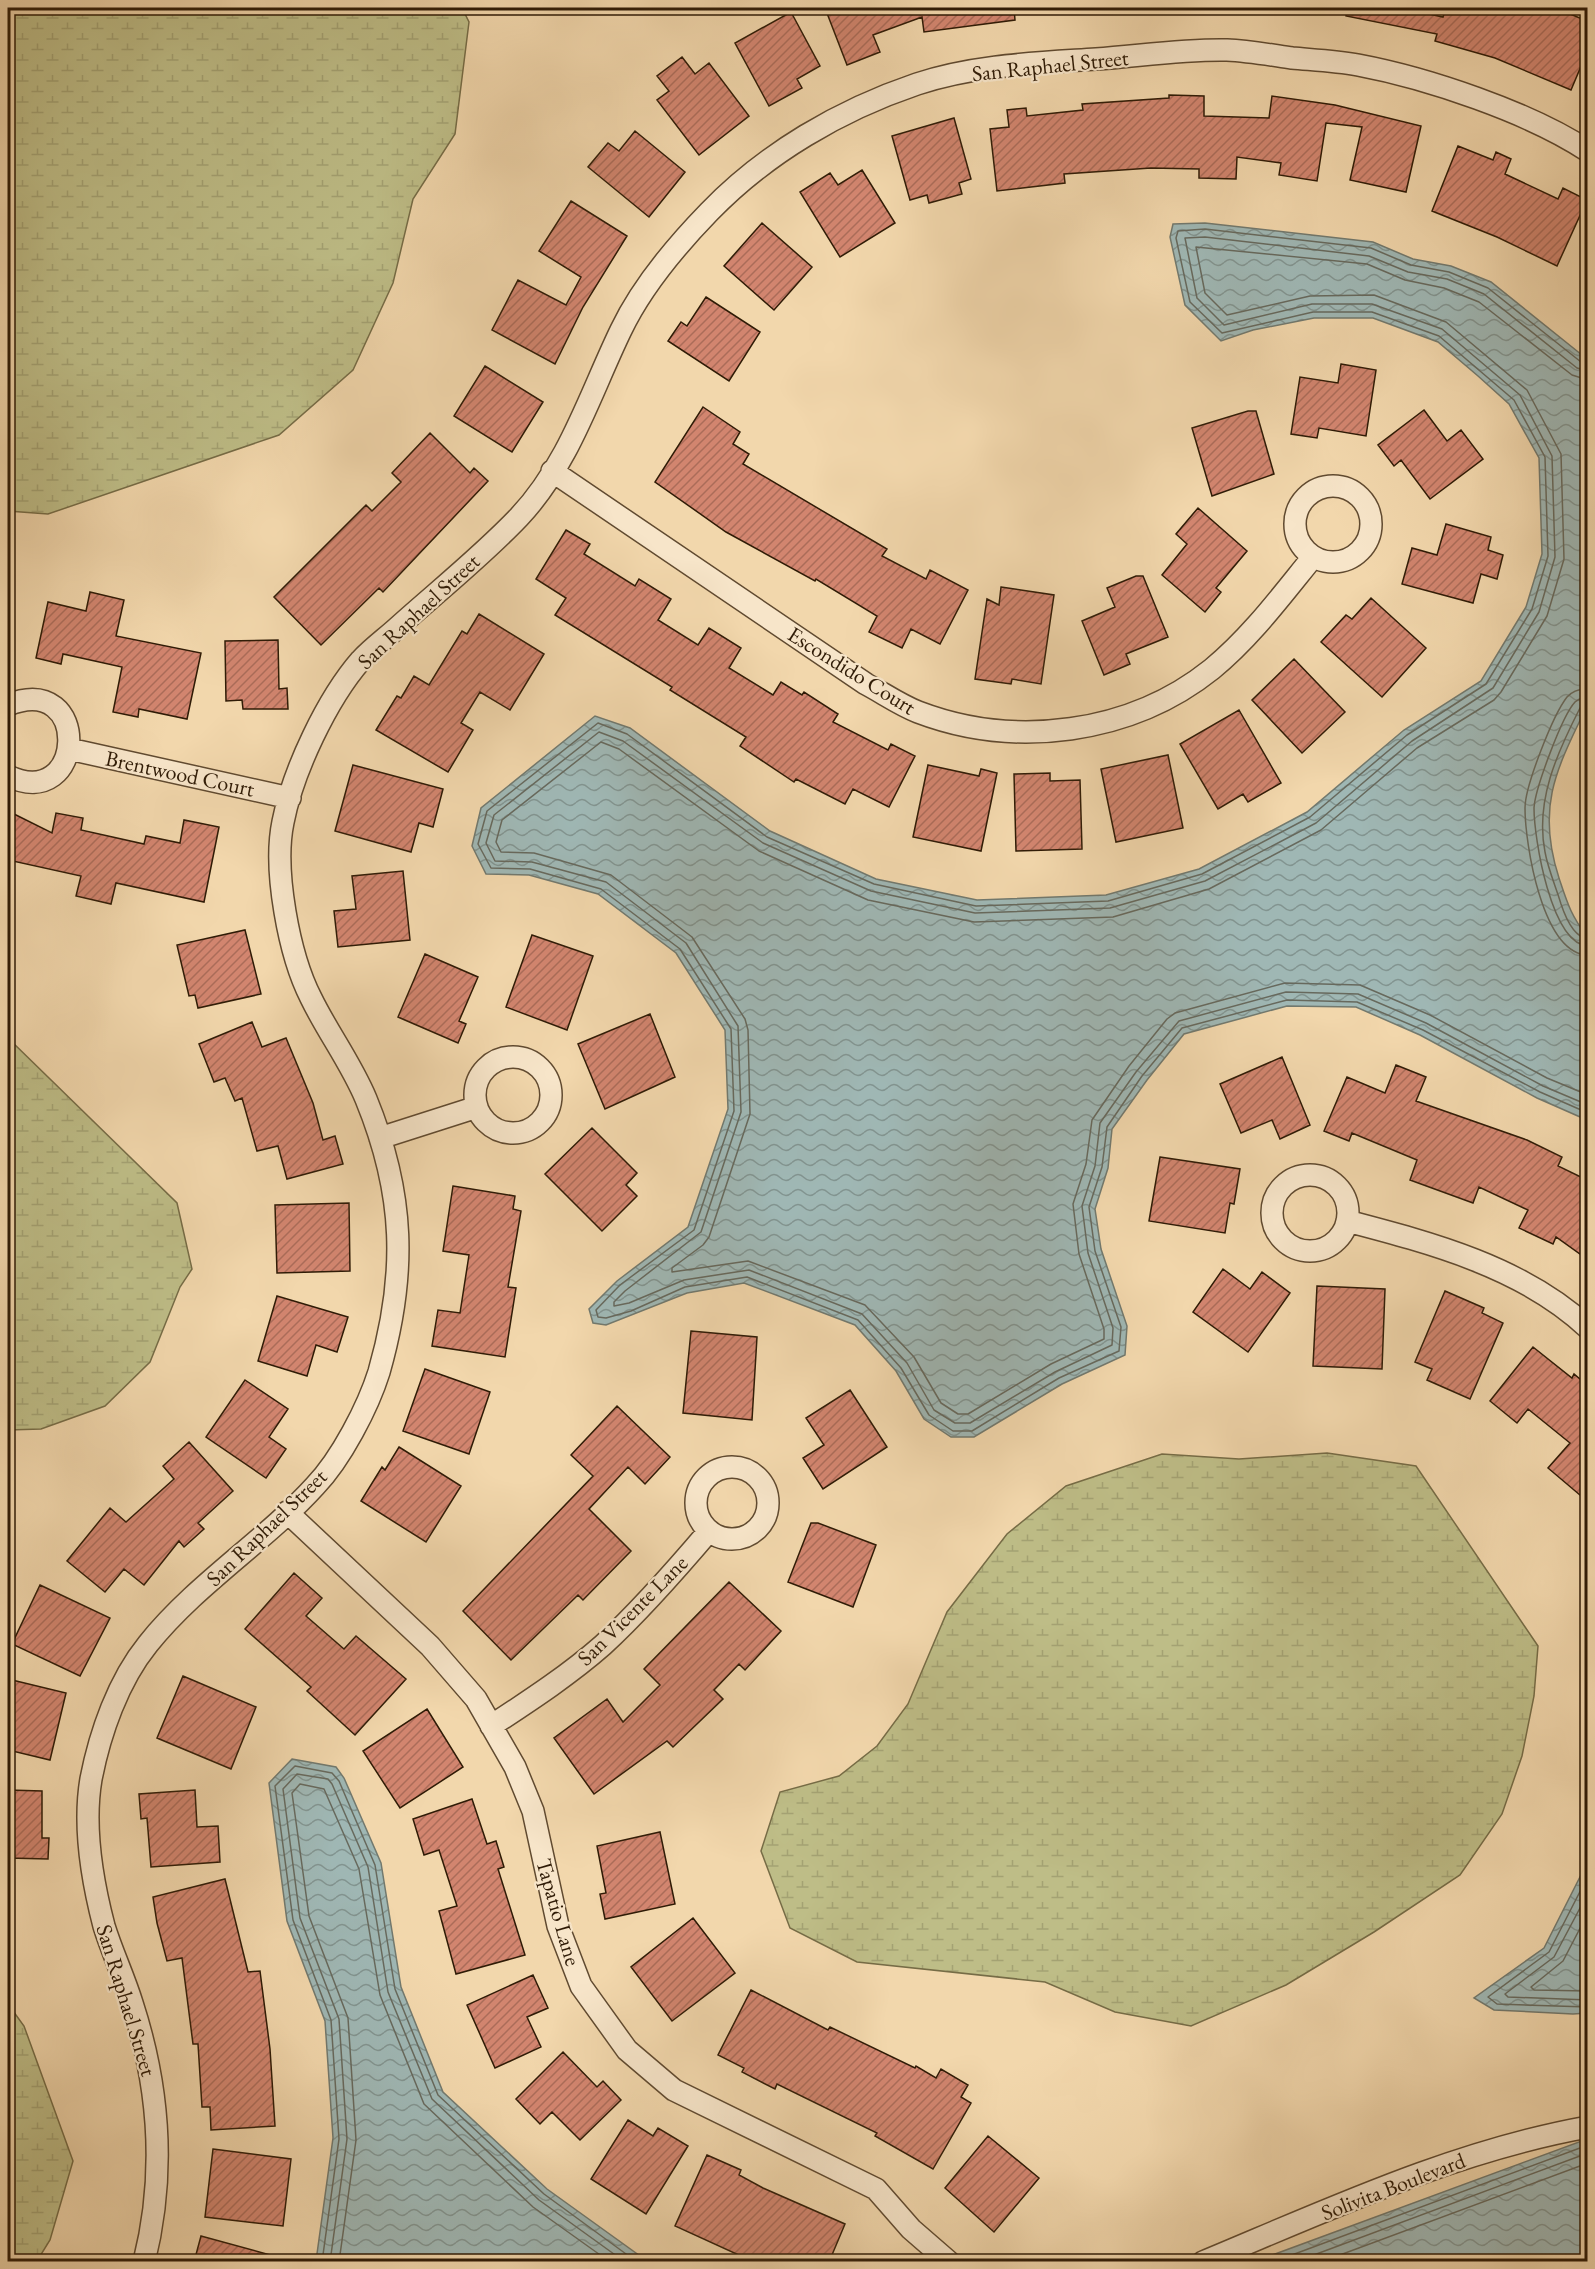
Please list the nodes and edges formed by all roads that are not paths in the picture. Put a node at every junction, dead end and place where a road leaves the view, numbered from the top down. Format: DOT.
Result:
graph roads {
  1 [pos="1587,151"];
  2 [pos="552,471"];
  3 [pos="1313,556"];
  4 [pos="8,705"];
  5 [pos="69,749"];
  6 [pos="8,776"];
  7 [pos="290,798"];
  8 [pos="477,1107"];
  9 [pos="380,1138"];
  10 [pos="1347,1221"];
  11 [pos="1587,1328"];
  12 [pos="287,1512"];
  13 [pos="709,1531"];
  14 [pos="491,1726"];
  15 [pos="1587,2127"];
  16 [pos="911,2229"];
  17 [pos="144,2262"];
  18 [pos="924,2262"];
  19 [pos="949,2262"];
  20 [pos="1203,2262"];
  1 -- 2 [label="street, San Raphael Street"];
  2 -- 3 [label="street, Escondido Court"];
  2 -- 7 [label="street, San Raphael Street"];
  4 -- 5 [label="street"];
  5 -- 6 [label="street"];
  5 -- 7 [label="street, Brentwood Court"];
  7 -- 9 [label="street, San Raphael Street"];
  8 -- 9 [label="street"];
  9 -- 12 [label="street, San Raphael Street"];
  10 -- 11 [label="street"];
  12 -- 14 [label="street, Tapatio Lane"];
  12 -- 17 [label="street, San Raphael Street"];
  13 -- 14 [label="street, San Vicente Lane"];
  14 -- 16 [label="street, Tapatio Lane"];
  15 -- 20 [label="street, Solivita Boulevard"];
  16 -- 18 [label="street"];
  16 -- 19 [label="street"];
}
